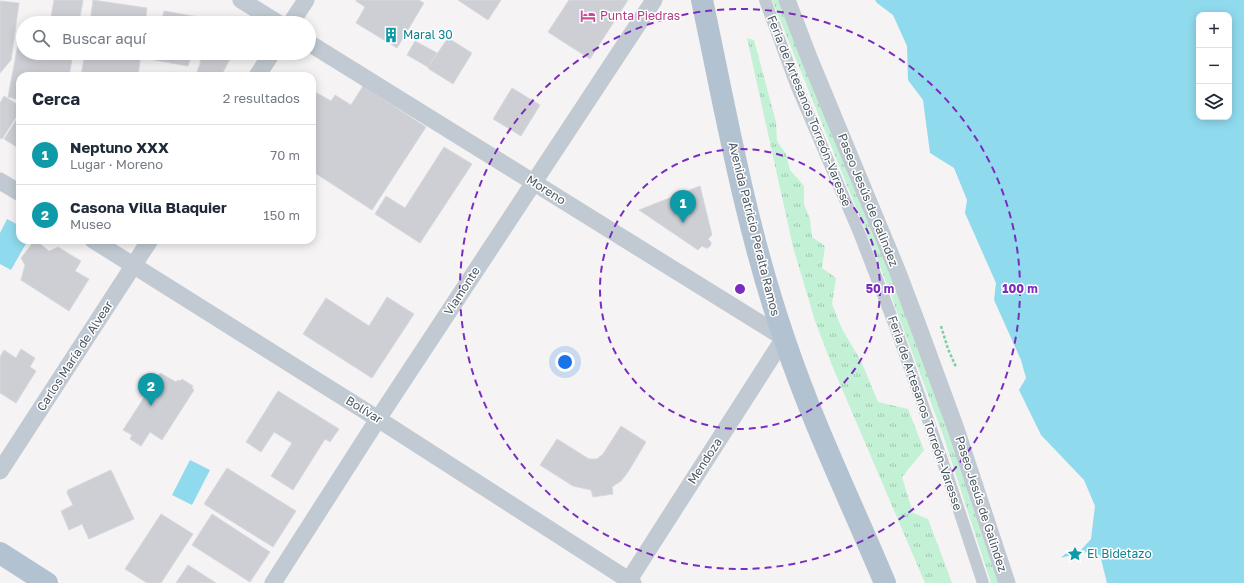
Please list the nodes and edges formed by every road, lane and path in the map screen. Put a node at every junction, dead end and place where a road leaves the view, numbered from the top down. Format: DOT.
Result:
graph roads {
  1 [pos="241,0"];
  2 [pos="306,0"];
  3 [pos="654,0"];
  4 [pos="702,0"];
  5 [pos="765,0"];
  6 [pos="788,0"];
  7 [pos="267,16"];
  8 [pos="296,16"];
  9 [pos="316,47"];
  10 [pos="267,60"];
  11 [pos="260,72"];
  12 [pos="0,181"];
  13 [pos="533,182"];
  14 [pos="16,191"];
  15 [pos="99,244"];
  16 [pos="148,244"];
  17 [pos="134,266"];
  18 [pos="941,326"];
  19 [pos="784,338"];
  20 [pos="956,367"];
  21 [pos="378,419"];
  22 [pos="0,471"];
  23 [pos="0,553"];
  24 [pos="629,582"];
  25 [pos="47,583"];
  26 [pos="273,583"];
  27 [pos="885,583"];
  28 [pos="984,583"];
  29 [pos="1007,583"];
  1 -- 7 [label="street"];
  2 -- 8 [label="street"];
  3 -- 13 [label="street, Viamonte"];
  4 -- 19 [label="main road, Avenida Patricio Peralta Ramos"];
  5 -- 28 [label="street, Feria de Artesanos Torreón-Varesse"];
  6 -- 29 [label="street, Paseo Jesús de Galindez"];
  9 -- 13 [label="street, Moreno"];
  10 -- 11 [label="street"];
  12 -- 14 [label="street"];
  13 -- 19 [label="street, Moreno"];
  13 -- 21 [label="street, Viamonte"];
  15 -- 17 [label="street, Bolívar"];
  16 -- 17 [label="street, Carlos María de Alvear"];
  17 -- 21 [label="street, Bolívar"];
  17 -- 22 [label="street, Carlos María de Alvear"];
  18 -- 20 [label="path"];
  19 -- 24 [label="street, Mendoza"];
  19 -- 27 [label="main road, Avenida Patricio Peralta Ramos"];
  21 -- 24 [label="street, Bolívar"];
  21 -- 26 [label="street, Viamonte"];
  23 -- 25 [label="main road"];
}
